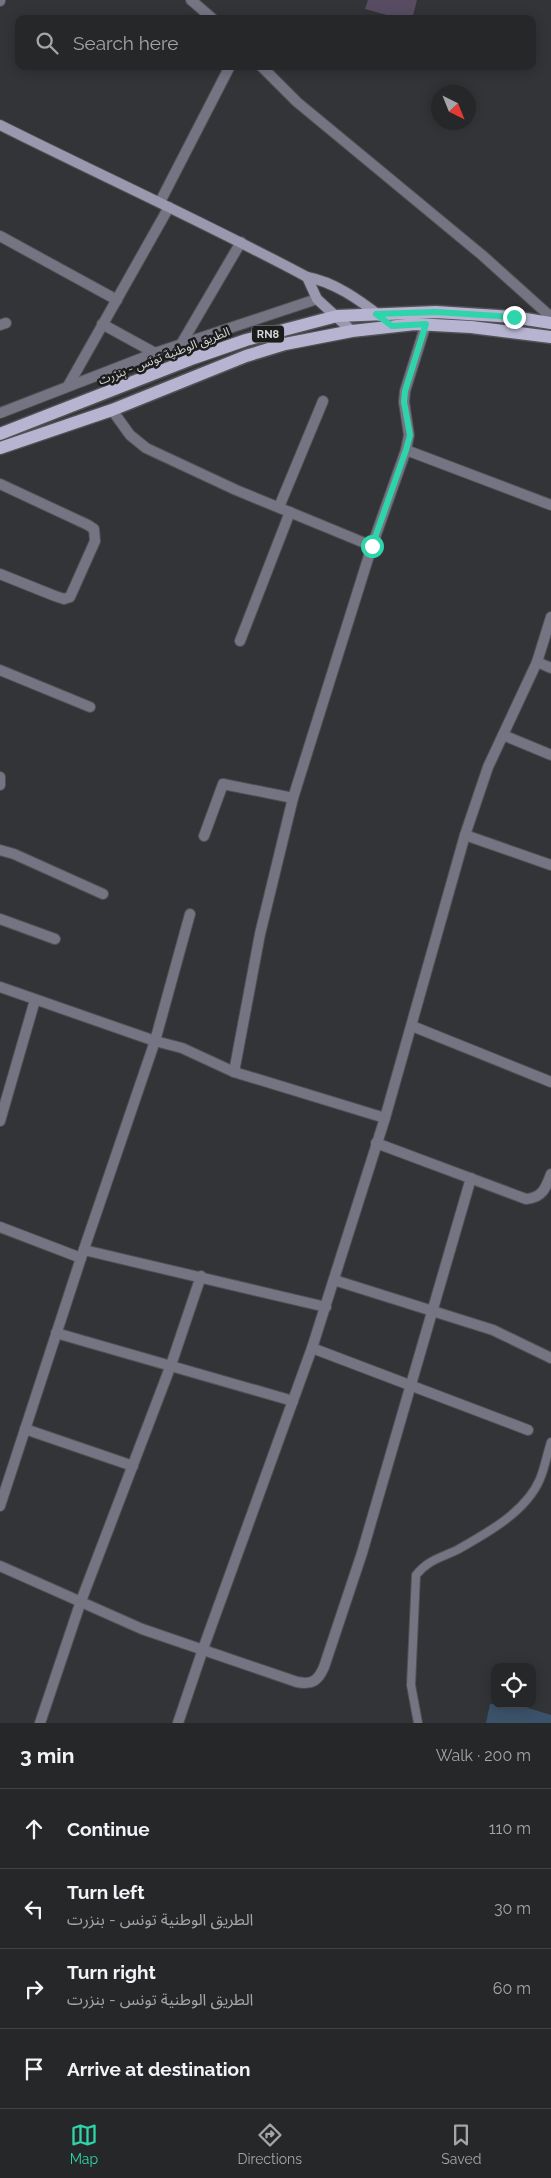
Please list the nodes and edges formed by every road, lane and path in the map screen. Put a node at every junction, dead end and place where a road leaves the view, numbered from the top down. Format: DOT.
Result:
graph roads {
  1 [pos="191,0"];
  2 [pos="208,15"];
  3 [pos="228,70"];
  4 [pos="265,70"];
  5 [pos="0,124"];
  6 [pos="164,204"];
  7 [pos="0,236"];
  8 [pos="241,242"];
  9 [pos="307,277"];
  10 [pos="317,299"];
  11 [pos="117,300"];
  12 [pos="376,314"];
  13 [pos="337,316"];
  14 [pos="551,317"];
  15 [pos="551,323"];
  16 [pos="102,324"];
  17 [pos="426,324"];
  18 [pos="392,326"];
  19 [pos="352,331"];
  20 [pos="551,337"];
  21 [pos="180,346"];
  22 [pos="155,353"];
  23 [pos="68,386"];
  24 [pos="323,401"];
  25 [pos="112,410"];
  26 [pos="0,413"];
  27 [pos="0,434"];
  28 [pos="0,448"];
  29 [pos="406,450"];
  30 [pos="0,484"];
  31 [pos="551,505"];
  32 [pos="279,507"];
  33 [pos="290,512"];
  34 [pos="372,546"];
  35 [pos="0,574"];
  36 [pos="551,617"];
  37 [pos="240,641"];
  38 [pos="536,662"];
  39 [pos="551,668"];
  40 [pos="0,670"];
  41 [pos="90,707"];
  42 [pos="503,735"];
  43 [pos="551,755"];
  44 [pos="0,777"];
  45 [pos="0,785"];
  46 [pos="293,798"];
  47 [pos="466,835"];
  48 [pos="204,836"];
  49 [pos="0,850"];
  50 [pos="551,864"];
  51 [pos="103,894"];
  52 [pos="190,914"];
  53 [pos="0,919"];
  54 [pos="55,939"];
  55 [pos="0,987"];
  56 [pos="35,1000"];
  57 [pos="412,1026"];
  58 [pos="155,1041"];
  59 [pos="234,1072"];
  60 [pos="551,1082"];
  61 [pos="386,1118"];
  62 [pos="0,1121"];
  63 [pos="376,1144"];
  64 [pos="551,1174"];
  65 [pos="471,1178"];
  66 [pos="0,1227"];
  67 [pos="82,1254"];
  68 [pos="200,1276"];
  69 [pos="334,1280"];
  70 [pos="326,1307"];
  71 [pos="434,1311"];
  72 [pos="56,1333"];
  73 [pos="312,1348"];
  74 [pos="551,1358"];
  75 [pos="171,1366"];
  76 [pos="411,1385"];
  77 [pos="293,1401"];
  78 [pos="25,1429"];
  79 [pos="528,1430"];
  80 [pos="551,1442"];
  81 [pos="134,1466"];
  82 [pos="0,1506"];
  83 [pos="0,1566"];
  84 [pos="81,1602"];
  85 [pos="203,1649"];
  86 [pos="40,1723"];
  87 [pos="178,1723"];
  88 [pos="418,1723"];
  1 -- 2 [label="street"];
  3 -- 6 [label="street"];
  4 -- 14 [label="street"];
  5 -- 6 [label="street"];
  6 -- 8 [label="street"];
  6 -- 11 [label="street"];
  7 -- 11 [label="street"];
  8 -- 9 [label="street"];
  8 -- 21 [label="street"];
  9 -- 10 [label="street"];
  9 -- 12 [label="street"];
  10 -- 13 [label="street"];
  10 -- 21 [label="street"];
  11 -- 16 [label="street"];
  12 -- 13 [label="main road, الطريق الوطنية تونس - بنزرت / RN8"];
  12 -- 15 [label="main road, الطريق الوطنية تونس - بنزرت / RN8"];
  12 -- 18 [label="street"];
  13 -- 19 [label="street"];
  13 -- 27 [label="main road, الطريق الوطنية تونس - بنزرت / RN8"];
  16 -- 22 [label="street"];
  16 -- 23 [label="street"];
  17 -- 18 [label="main road, RN8"];
  17 -- 20 [label="main road, RN8"];
  17 -- 29 [label="street"];
  18 -- 19 [label="main road, RN8"];
  19 -- 25 [label="main road, RN8"];
  21 -- 22 [label="street"];
  22 -- 23 [label="street"];
  23 -- 26 [label="street"];
  24 -- 32 [label="street"];
  25 -- 28 [label="main road, RN8"];
  25 -- 32 [label="street"];
  29 -- 31 [label="street"];
  29 -- 34 [label="street"];
  30 -- 35 [label="street"];
  32 -- 33 [label="street"];
  33 -- 34 [label="street"];
  33 -- 37 [label="street"];
  34 -- 46 [label="street"];
  36 -- 38 [label="street"];
  38 -- 39 [label="street"];
  38 -- 42 [label="street"];
  40 -- 41 [label="street"];
  42 -- 43 [label="street"];
  42 -- 47 [label="street"];
  44 -- 45 [label="street"];
  46 -- 48 [label="street"];
  46 -- 59 [label="street"];
  47 -- 50 [label="street"];
  47 -- 57 [label="street"];
  49 -- 51 [label="street"];
  52 -- 58 [label="street"];
  53 -- 54 [label="street"];
  55 -- 56 [label="street"];
  56 -- 58 [label="street"];
  56 -- 62 [label="street"];
  57 -- 60 [label="street"];
  57 -- 61 [label="street"];
  58 -- 59 [label="street"];
  58 -- 67 [label="street"];
  59 -- 61 [label="street"];
  61 -- 63 [label="street"];
  63 -- 65 [label="street"];
  63 -- 69 [label="street"];
  64 -- 65 [label="street"];
  65 -- 71 [label="street"];
  66 -- 67 [label="street"];
  67 -- 68 [label="street"];
  67 -- 72 [label="street"];
  68 -- 70 [label="street"];
  68 -- 75 [label="street"];
  69 -- 70 [label="street"];
  69 -- 71 [label="street"];
  70 -- 73 [label="street"];
  71 -- 74 [label="street"];
  71 -- 76 [label="street"];
  72 -- 75 [label="street"];
  72 -- 78 [label="street"];
  73 -- 76 [label="street"];
  73 -- 77 [label="street"];
  75 -- 77 [label="street"];
  75 -- 81 [label="street"];
  76 -- 79 [label="street"];
  76 -- 85 [label="street"];
  77 -- 85 [label="street"];
  78 -- 81 [label="street"];
  78 -- 82 [label="street"];
  80 -- 88 [label="lane"];
  81 -- 84 [label="street"];
  83 -- 84 [label="street"];
  84 -- 85 [label="street"];
  84 -- 86 [label="street"];
  85 -- 87 [label="street"];
}
